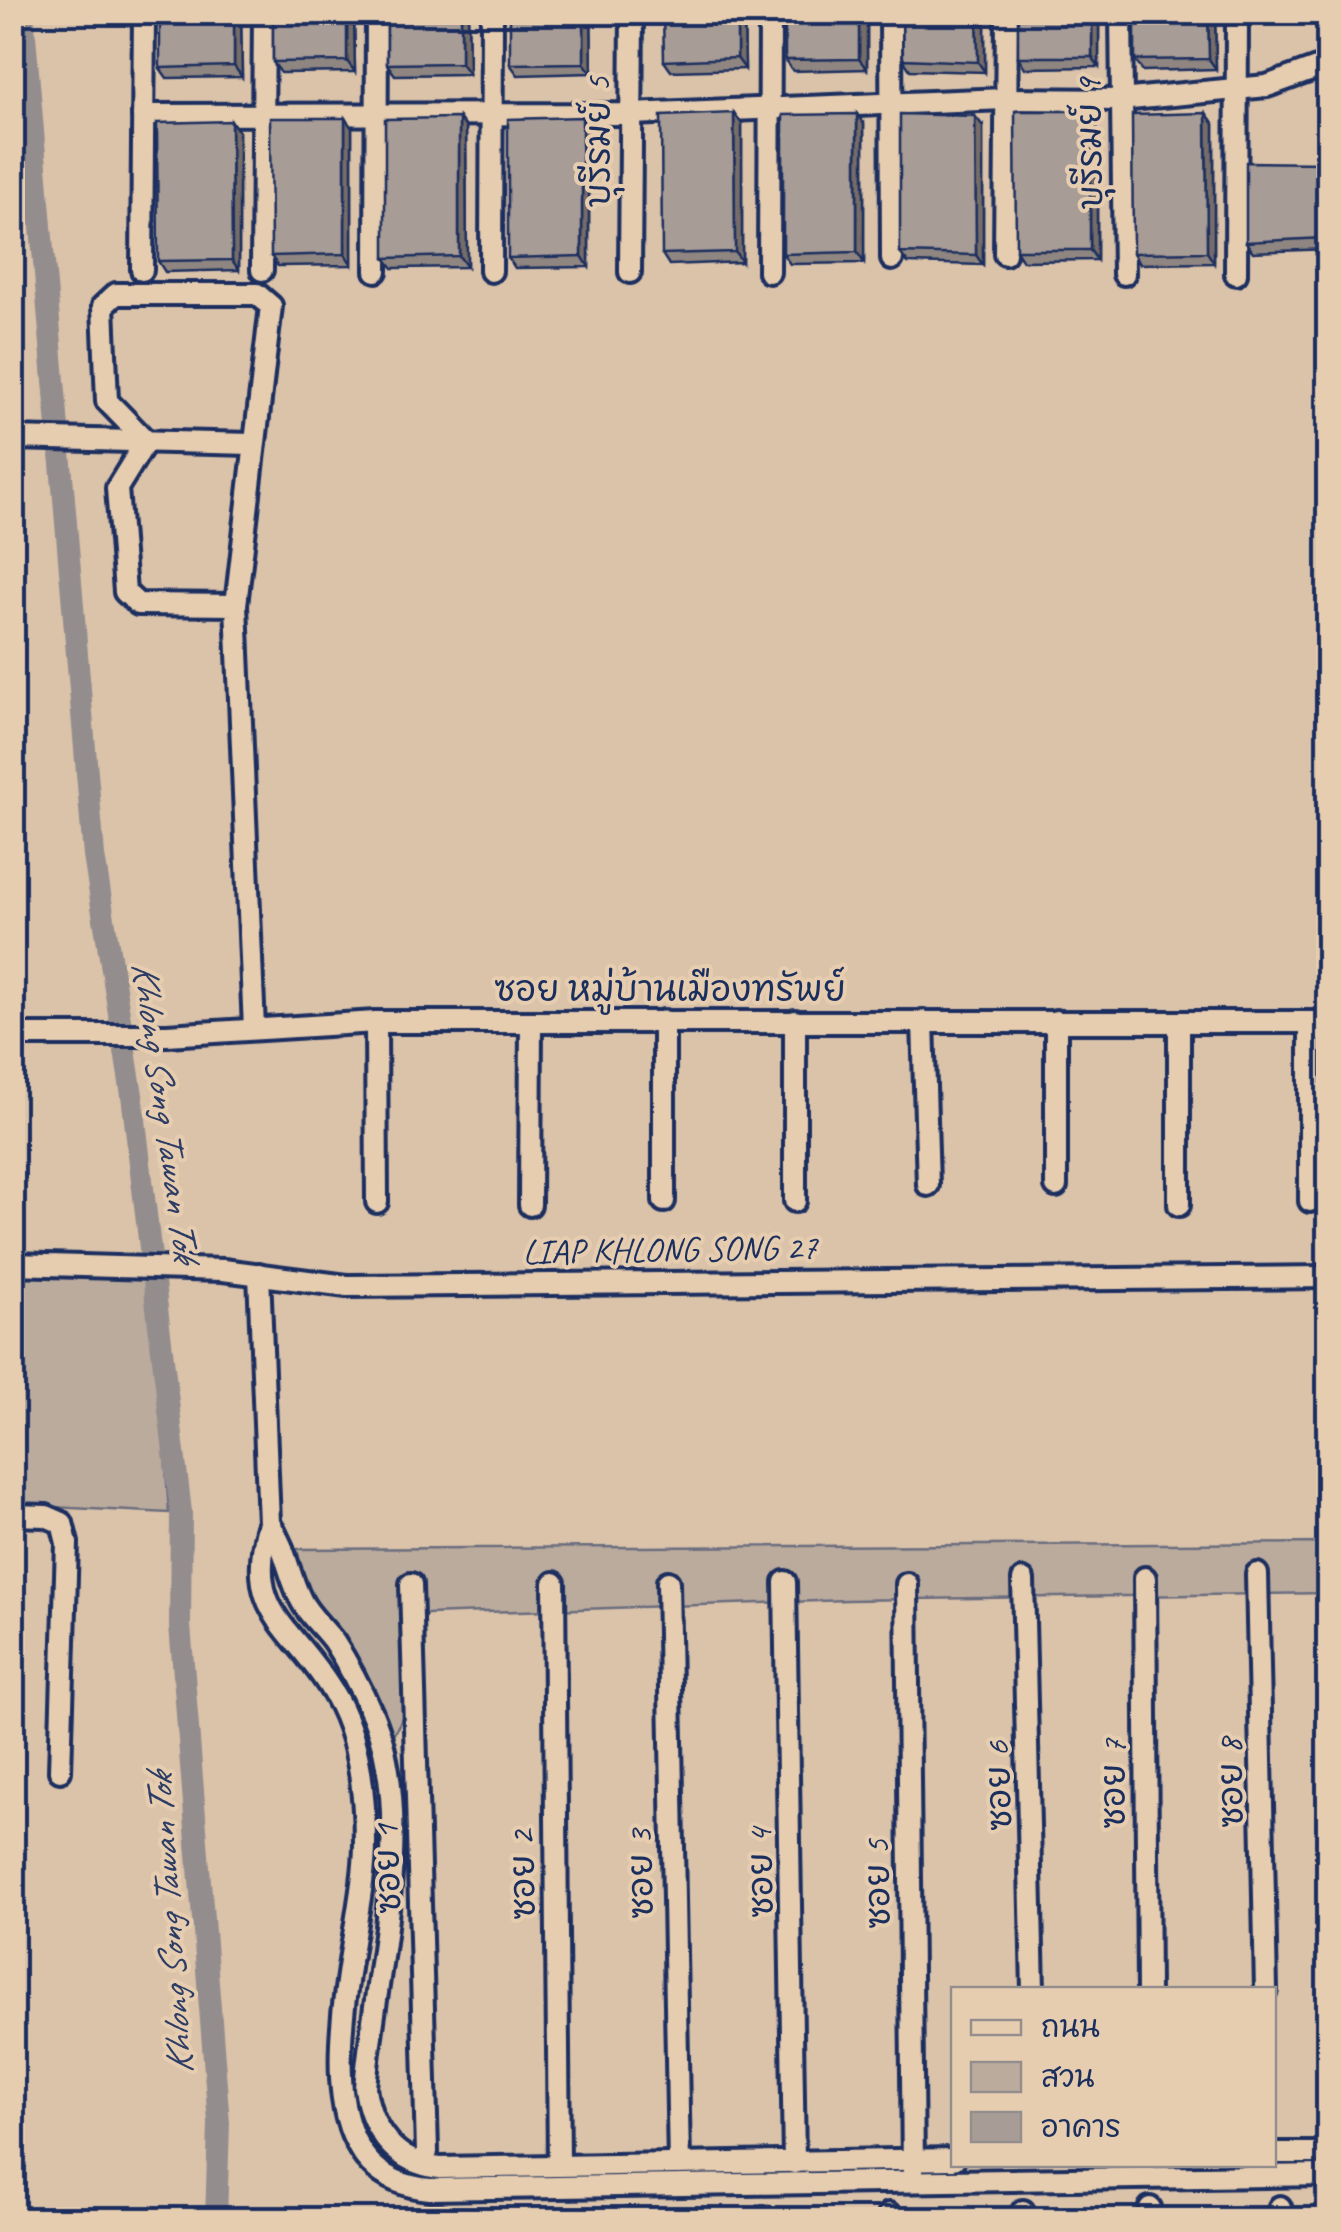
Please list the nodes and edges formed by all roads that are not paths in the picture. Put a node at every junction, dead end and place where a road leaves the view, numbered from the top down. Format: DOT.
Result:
graph roads {
  1 [pos="144,12"];
  2 [pos="264,12"];
  3 [pos="377,12"];
  4 [pos="492,12"];
  5 [pos="632,12"];
  6 [pos="770,12"];
  7 [pos="891,12"];
  8 [pos="1007,12"];
  9 [pos="1121,12"];
  10 [pos="1237,12"];
  11 [pos="1328,64"];
  12 [pos="1239,91"];
  13 [pos="1005,98"];
  14 [pos="1120,100"];
  15 [pos="890,102"];
  16 [pos="770,110"];
  17 [pos="376,114"];
  18 [pos="492,114"];
  19 [pos="630,114"];
  20 [pos="143,115"];
  21 [pos="263,115"];
  22 [pos="1005,254"];
  23 [pos="892,259"];
  24 [pos="142,270"];
  25 [pos="262,270"];
  26 [pos="376,270"];
  27 [pos="491,271"];
  28 [pos="630,272"];
  29 [pos="769,272"];
  30 [pos="1124,274"];
  31 [pos="1236,274"];
  32 [pos="17,438"];
  33 [pos="137,441"];
  34 [pos="252,444"];
  35 [pos="236,605"];
  36 [pos="795,1021"];
  37 [pos="924,1021"];
  38 [pos="1056,1021"];
  39 [pos="376,1022"];
  40 [pos="531,1022"];
  41 [pos="664,1022"];
  42 [pos="1179,1022"];
  43 [pos="1319,1022"];
  44 [pos="254,1029"];
  45 [pos="12,1035"];
  46 [pos="928,1184"];
  47 [pos="1056,1186"];
  48 [pos="664,1201"];
  49 [pos="795,1201"];
  50 [pos="1310,1201"];
  51 [pos="378,1202"];
  52 [pos="530,1205"];
  53 [pos="1178,1205"];
  54 [pos="12,1264"];
  55 [pos="259,1274"];
  56 [pos="1328,1276"];
  57 [pos="12,1514"];
  58 [pos="269,1523"];
  59 [pos="1257,1574"];
  60 [pos="1145,1578"];
  61 [pos="1023,1580"];
  62 [pos="668,1582"];
  63 [pos="785,1582"];
  64 [pos="554,1583"];
  65 [pos="411,1584"];
  66 [pos="907,1584"];
  67 [pos="358,1684"];
  68 [pos="336,1696"];
  69 [pos="60,1771"];
  70 [pos="420,1870"];
  71 [pos="392,1871"];
  72 [pos="362,1887"];
  73 [pos="388,1893"];
  74 [pos="1032,1987"];
  75 [pos="1148,1987"];
  76 [pos="1266,1987"];
  77 [pos="427,2152"];
  78 [pos="1328,2152"];
  79 [pos="1276,2154"];
  80 [pos="951,2159"];
  81 [pos="914,2160"];
  82 [pos="794,2163"];
  83 [pos="679,2164"];
  84 [pos="559,2166"];
  85 [pos="1270,2170"];
  86 [pos="1328,2175"];
  87 [pos="913,2183"];
  1 -- 20 [label="street"];
  2 -- 21 [label="street"];
  3 -- 17 [label="street"];
  4 -- 18 [label="street"];
  5 -- 19 [label="street, บุุรีรมย์ 5"];
  6 -- 16 [label="street"];
  7 -- 15 [label="street"];
  8 -- 13 [label="street"];
  9 -- 14 [label="street, บุุรีรมย์ 9"];
  10 -- 12 [label="street"];
  11 -- 12 [label="street"];
  12 -- 14 [label="street"];
  12 -- 31 [label="street"];
  13 -- 14 [label="street"];
  13 -- 15 [label="street"];
  13 -- 22 [label="street"];
  14 -- 30 [label="street, บุุรีรมย์ 9"];
  15 -- 16 [label="street"];
  15 -- 23 [label="street"];
  16 -- 19 [label="street"];
  16 -- 29 [label="street"];
  17 -- 18 [label="street"];
  17 -- 21 [label="street"];
  17 -- 26 [label="street"];
  18 -- 19 [label="street"];
  18 -- 27 [label="street"];
  19 -- 28 [label="street, บุุรีรมย์ 5"];
  20 -- 21 [label="street"];
  20 -- 24 [label="street"];
  21 -- 25 [label="street"];
  32 -- 33 [label="street"];
  33 -- 34 [label="street"];
  33 -- 34 [label="street"];
  33 -- 35 [label="street"];
  34 -- 35 [label="street"];
  35 -- 44 [label="street"];
  36 -- 37 [label="street, ซอย หมู่บ้านเมืองทรัพย์"];
  36 -- 41 [label="street, ซอย หมู่บ้านเมืองทรัพย์"];
  36 -- 49 [label="street"];
  37 -- 38 [label="street, ซอย หมู่บ้านเมืองทรัพย์"];
  37 -- 46 [label="street"];
  38 -- 42 [label="street, ซอย หมู่บ้านเมืองทรัพย์"];
  38 -- 47 [label="street"];
  39 -- 40 [label="street, ซอย หมู่บ้านเมืองทรัพย์"];
  39 -- 44 [label="street, ซอย หมู่บ้านเมืองทรัพย์"];
  39 -- 51 [label="street"];
  40 -- 41 [label="street, ซอย หมู่บ้านเมืองทรัพย์"];
  40 -- 52 [label="street"];
  41 -- 48 [label="street"];
  42 -- 43 [label="street, ซอย หมู่บ้านเมืองทรัพย์"];
  42 -- 53 [label="street"];
  43 -- 50 [label="street"];
  44 -- 45 [label="street, ซอย หมู่บ้านเมืองทรัพย์"];
  54 -- 55 [label="street, LIAP KHLONG SONG 27"];
  55 -- 56 [label="street, LIAP KHLONG SONG 27"];
  55 -- 58 [label="street"];
  57 -- 69 [label="street"];
  58 -- 67 [label="street"];
  58 -- 68 [label="street"];
  59 -- 76 [label="street, ซอย 8"];
  60 -- 75 [label="street, ซอย 7"];
  61 -- 74 [label="street, ซอย 6"];
  62 -- 83 [label="street, ซอย 3"];
  63 -- 82 [label="street, ซอย 4"];
  64 -- 84 [label="street, ซอย 2"];
  65 -- 70 [label="street, ซอย 1"];
  66 -- 81 [label="street, ซอย 5"];
  67 -- 68 [label="street"];
  67 -- 71 [label="street"];
  68 -- 72 [label="street"];
  70 -- 71 [label="street"];
  70 -- 77 [label="street, ซอย 1"];
  71 -- 73 [label="street"];
  72 -- 73 [label="street"];
  72 -- 87 [label="street"];
  73 -- 84 [label="street"];
  78 -- 79 [label="street"];
  80 -- 81 [label="street"];
  81 -- 82 [label="street"];
  81 -- 87 [label="street, ซอย 5"];
  82 -- 83 [label="street"];
  83 -- 84 [label="street"];
  85 -- 86 [label="street"];
  85 -- 87 [label="street"];
}
